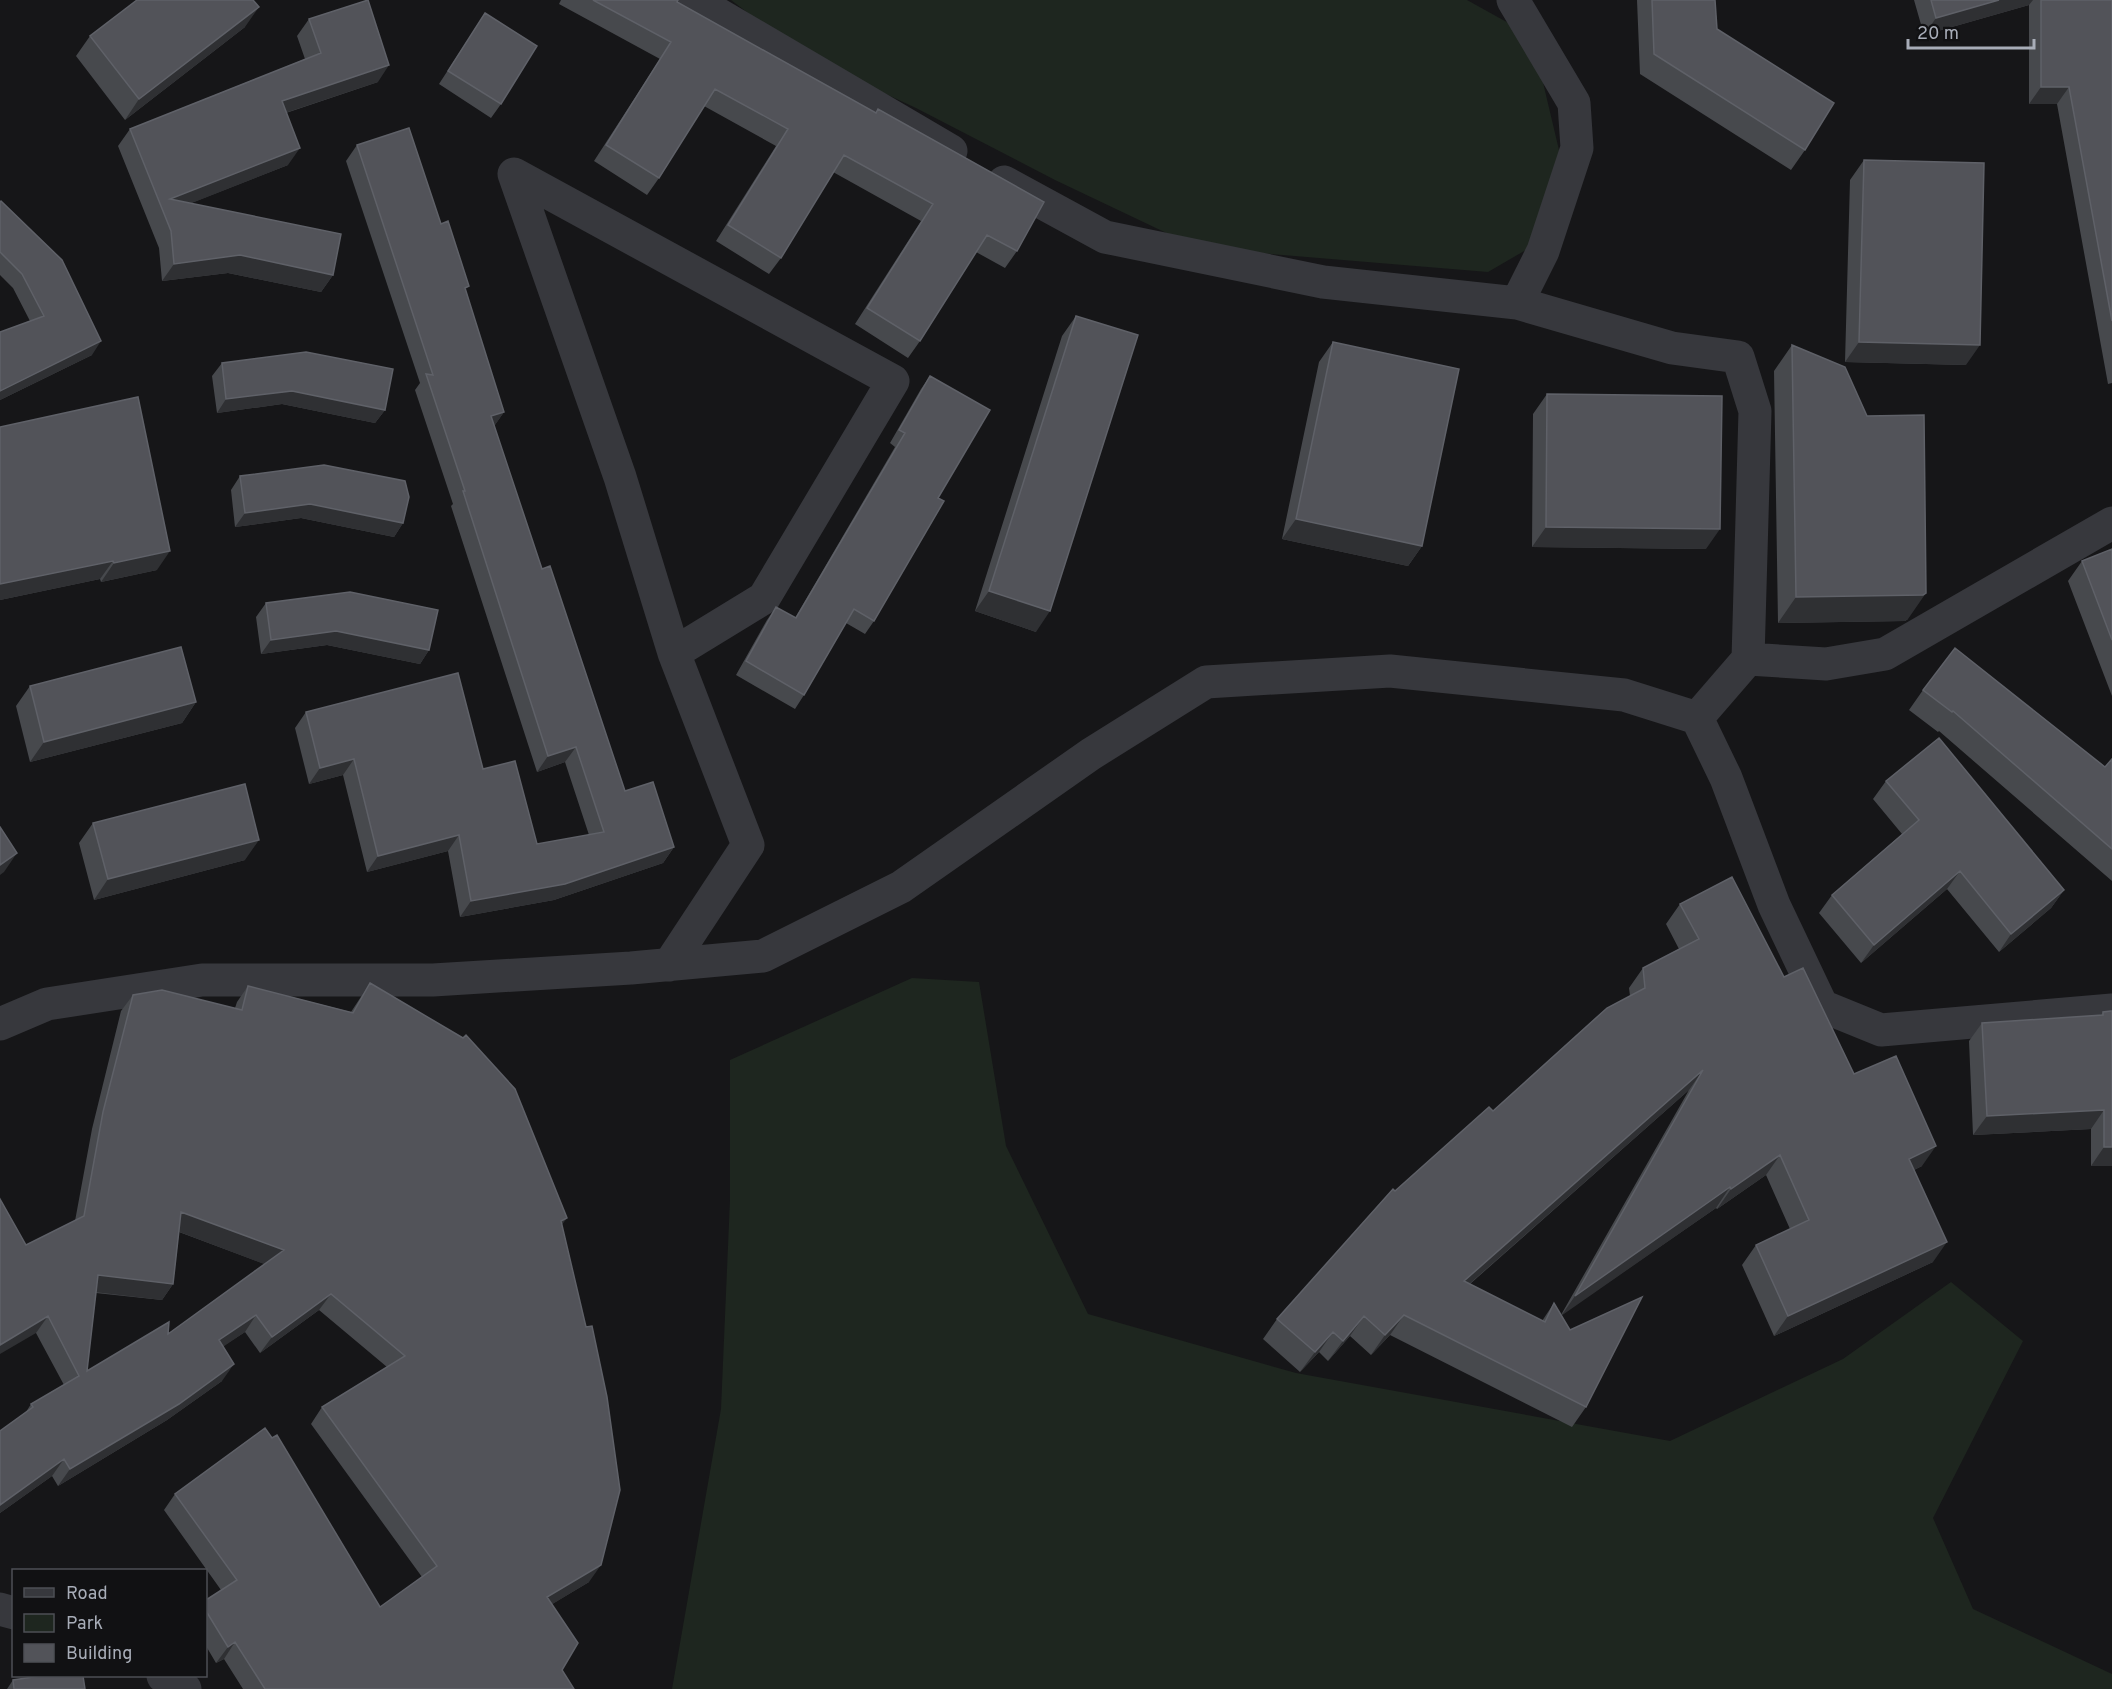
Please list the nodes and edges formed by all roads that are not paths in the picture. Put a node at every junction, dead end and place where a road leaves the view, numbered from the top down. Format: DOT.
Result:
graph roads {
  1 [pos="694,0"];
  2 [pos="1513,0"];
  3 [pos="1517,303"];
  4 [pos="2112,523"];
  5 [pos="674,653"];
  6 [pos="1748,659"];
  7 [pos="1697,718"];
  8 [pos="669,965"];
  9 [pos="2112,1010"];
  10 [pos="0,1024"];
  11 [pos="165,1677"];
  12 [pos="185,1689"];
  1 -- 3 [label="street"];
  2 -- 3 [label="street"];
  3 -- 6 [label="street"];
  4 -- 6 [label="street"];
  5 -- 5 [label="street"];
  5 -- 8 [label="street"];
  6 -- 7 [label="street"];
  7 -- 8 [label="street"];
  7 -- 9 [label="street"];
  8 -- 10 [label="street"];
  11 -- 12 [label="street"];
}
